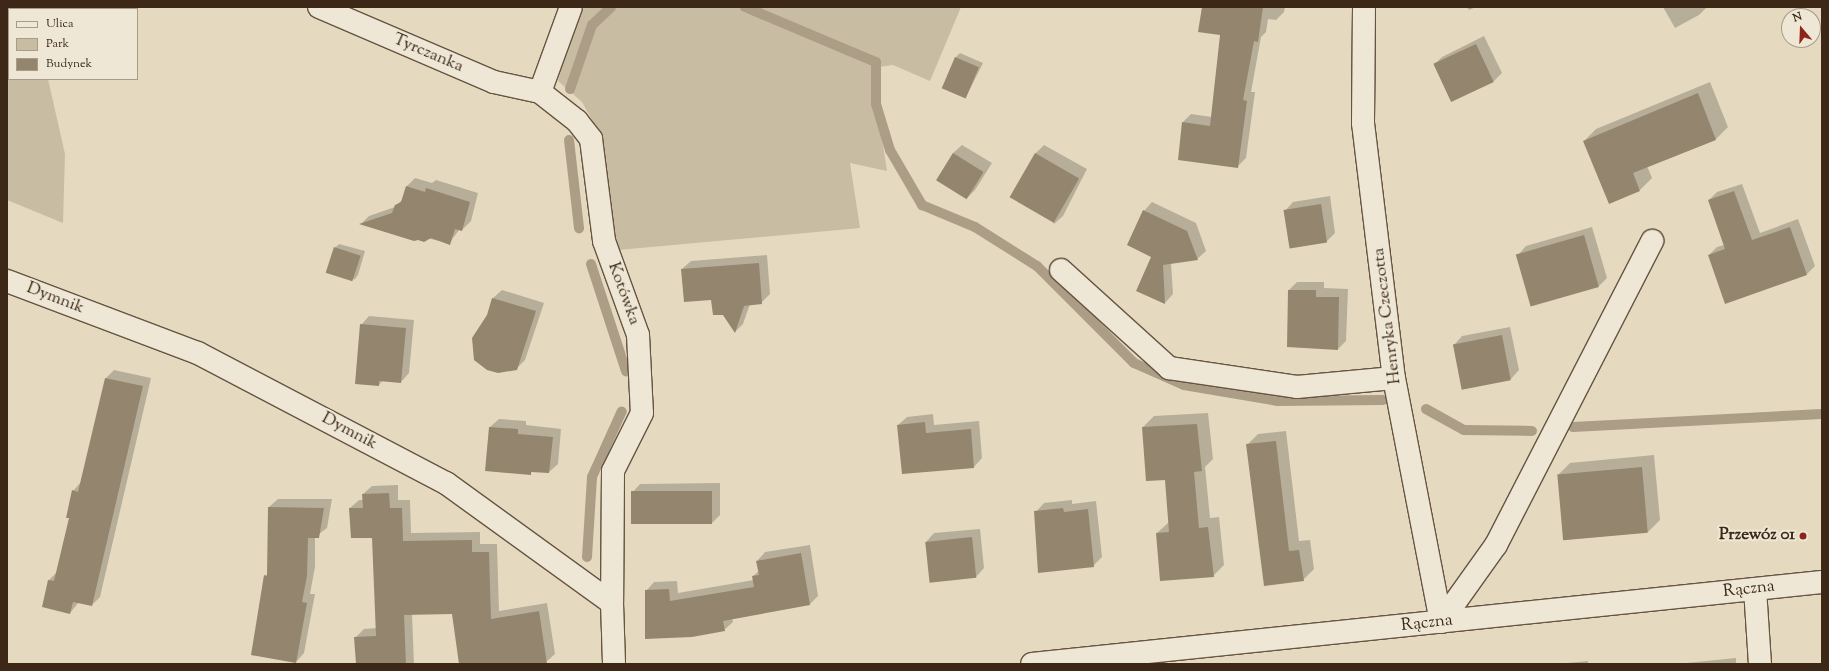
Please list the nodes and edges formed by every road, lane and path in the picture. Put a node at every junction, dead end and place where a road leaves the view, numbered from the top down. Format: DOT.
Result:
graph roads {
  1 [pos="319,7"];
  2 [pos="571,7"];
  3 [pos="1364,7"];
  4 [pos="540,92"];
  5 [pos="1652,241"];
  6 [pos="1061,270"];
  7 [pos="7,280"];
  8 [pos="1394,378"];
  9 [pos="1822,582"];
  10 [pos="1755,589"];
  11 [pos="612,603"];
  12 [pos="1441,622"];
  13 [pos="1071,662"];
  14 [pos="614,664"];
  15 [pos="1032,664"];
  16 [pos="1760,664"];
  1 -- 4 [label="street, Tyrczanka"];
  2 -- 4 [label="street"];
  3 -- 8 [label="street, Henryka Czeczotta"];
  4 -- 11 [label="street, Kotówka"];
  5 -- 12 [label="street"];
  6 -- 8 [label="street"];
  7 -- 11 [label="street, Dymnik"];
  8 -- 12 [label="street, Henryka Czeczotta"];
  9 -- 10 [label="street, Rączna"];
  10 -- 12 [label="street, Rączna"];
  10 -- 16 [label="street"];
  11 -- 14 [label="street"];
  12 -- 13 [label="street, Rączna"];
  13 -- 15 [label="street, Rączna"];
}
